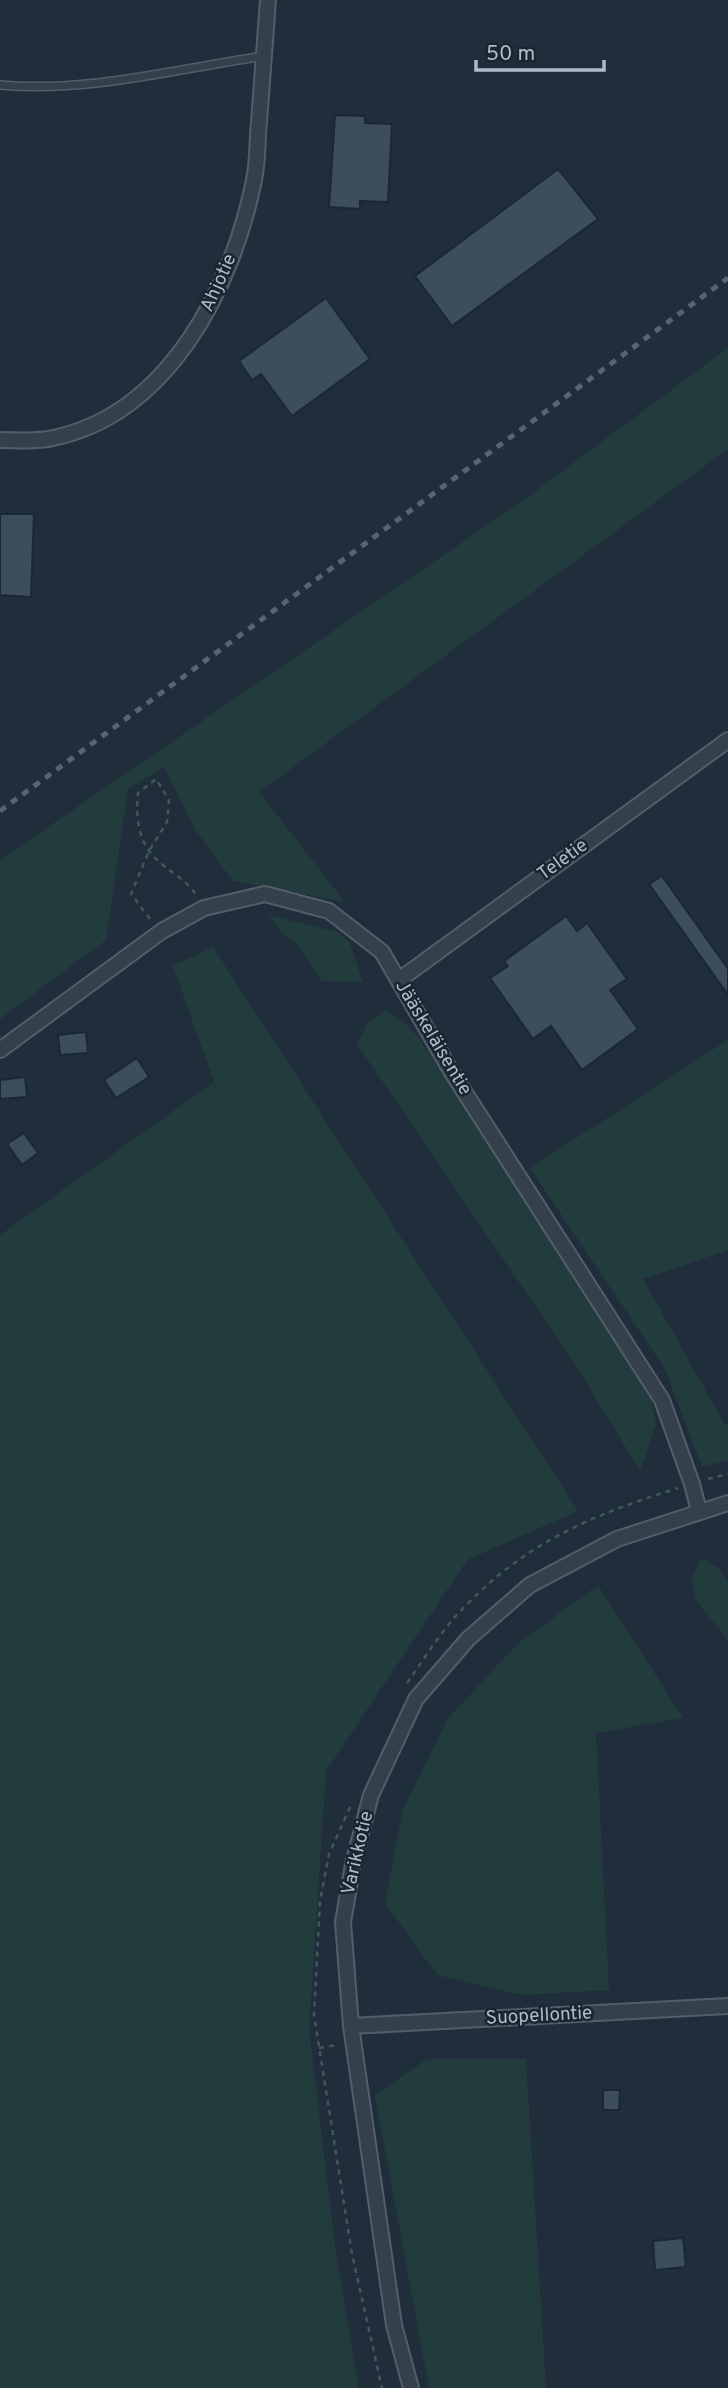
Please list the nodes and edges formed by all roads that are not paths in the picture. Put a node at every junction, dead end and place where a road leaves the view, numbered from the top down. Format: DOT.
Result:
graph roads {
  1 [pos="268,0"];
  2 [pos="264,57"];
  3 [pos="0,85"];
  4 [pos="0,440"];
  5 [pos="728,740"];
  6 [pos="399,980"];
  7 [pos="0,1050"];
  8 [pos="728,1503"];
  9 [pos="699,1511"];
  10 [pos="728,2006"];
  11 [pos="351,2026"];
  12 [pos="411,2388"];
  1 -- 2 [label="street, Ahjotie"];
  2 -- 3 [label="lane"];
  2 -- 4 [label="street, Ahjotie"];
  5 -- 6 [label="street, Teletie"];
  6 -- 7 [label="street, Jääskeläisentie"];
  6 -- 9 [label="street, Jääskeläisentie"];
  8 -- 9 [label="street, Varikkotie"];
  9 -- 11 [label="street, Varikkotie"];
  10 -- 11 [label="street, Suopellontie"];
  11 -- 12 [label="street, Varikkotie"];
}
